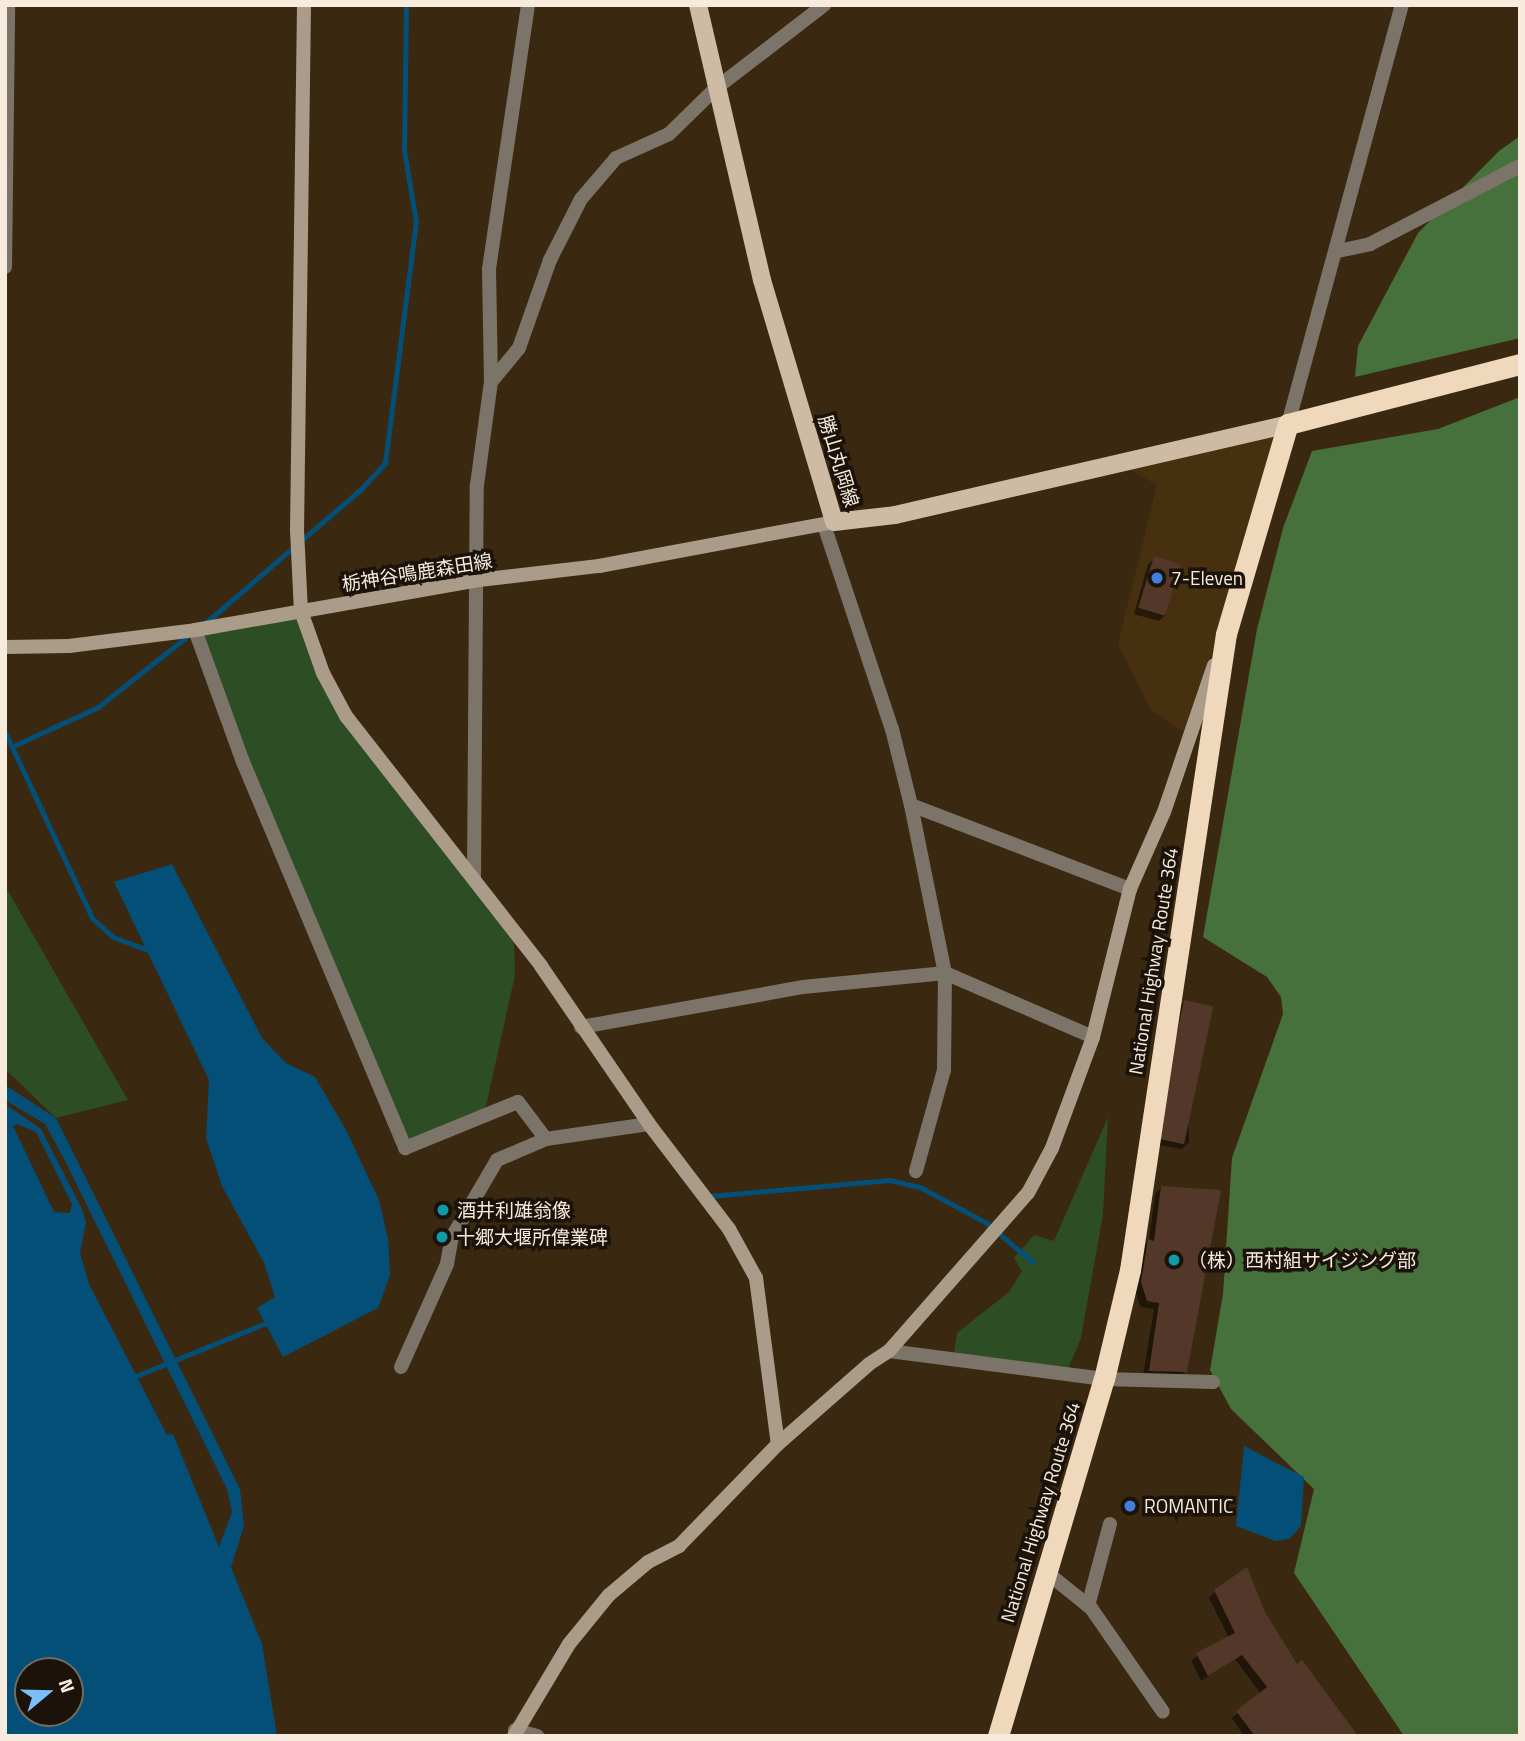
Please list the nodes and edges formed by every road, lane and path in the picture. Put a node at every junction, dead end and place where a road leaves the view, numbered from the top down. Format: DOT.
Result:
graph roads {
  1 [pos="8,5"];
  2 [pos="304,5"];
  3 [pos="528,5"];
  4 [pos="698,5"];
  5 [pos="824,5"];
  6 [pos="1402,5"];
  7 [pos="715,89"];
  8 [pos="1520,166"];
  9 [pos="1338,251"];
  10 [pos="5,268"];
  11 [pos="1520,364"];
  12 [pos="491,382"];
  13 [pos="1288,424"];
  14 [pos="829,523"];
  15 [pos="479,580"];
  16 [pos="301,611"];
  17 [pos="195,629"];
  18 [pos="1226,634"];
  19 [pos="5,647"];
  20 [pos="911,805"];
  21 [pos="474,877"];
  22 [pos="1130,889"];
  23 [pos="945,972"];
  24 [pos="581,1027"];
  25 [pos="1093,1037"];
  26 [pos="649,1124"];
  27 [pos="546,1139"];
  28 [pos="916,1171"];
  29 [pos="889,1351"];
  30 [pos="401,1367"];
  31 [pos="1104,1379"];
  32 [pos="1213,1382"];
  33 [pos="778,1444"];
  34 [pos="1110,1524"];
  35 [pos="1045,1571"];
  36 [pos="1088,1606"];
  37 [pos="1163,1712"];
  38 [pos="514,1733"];
  39 [pos="537,1736"];
  40 [pos="998,1736"];
  1 -- 10 [label="street"];
  2 -- 16 [label="street"];
  3 -- 12 [label="street"];
  4 -- 7 [label="main road, 勝山丸岡線"];
  5 -- 7 [label="street"];
  6 -- 9 [label="street"];
  7 -- 12 [label="street"];
  7 -- 14 [label="main road, 勝山丸岡線"];
  8 -- 9 [label="street"];
  9 -- 13 [label="street"];
  11 -- 13 [label="highway"];
  12 -- 15 [label="street"];
  13 -- 14 [label="main road, 勝山丸岡線"];
  13 -- 18 [label="highway, National Highway Route 364"];
  14 -- 15 [label="street, 栃神谷鳴鹿森田線"];
  14 -- 20 [label="street"];
  15 -- 16 [label="street, 栃神谷鳴鹿森田線"];
  15 -- 21 [label="street"];
  16 -- 17 [label="street, 栃神谷鳴鹿森田線"];
  16 -- 21 [label="street"];
  17 -- 19 [label="street, 栃神谷鳴鹿森田線"];
  17 -- 27 [label="street"];
  18 -- 22 [label="street"];
  18 -- 31 [label="highway, National Highway Route 364"];
  20 -- 22 [label="street"];
  20 -- 23 [label="street"];
  21 -- 24 [label="street"];
  22 -- 25 [label="street"];
  23 -- 24 [label="street"];
  23 -- 25 [label="street"];
  23 -- 28 [label="street"];
  24 -- 26 [label="street"];
  25 -- 29 [label="street"];
  26 -- 27 [label="street"];
  26 -- 33 [label="street"];
  27 -- 30 [label="street"];
  29 -- 31 [label="street"];
  29 -- 33 [label="street"];
  31 -- 32 [label="street"];
  31 -- 35 [label="highway, National Highway Route 364"];
  33 -- 38 [label="street"];
  34 -- 36 [label="street"];
  35 -- 36 [label="street"];
  35 -- 40 [label="highway, National Highway Route 364"];
  36 -- 37 [label="street"];
  38 -- 39 [label="street"];
}
